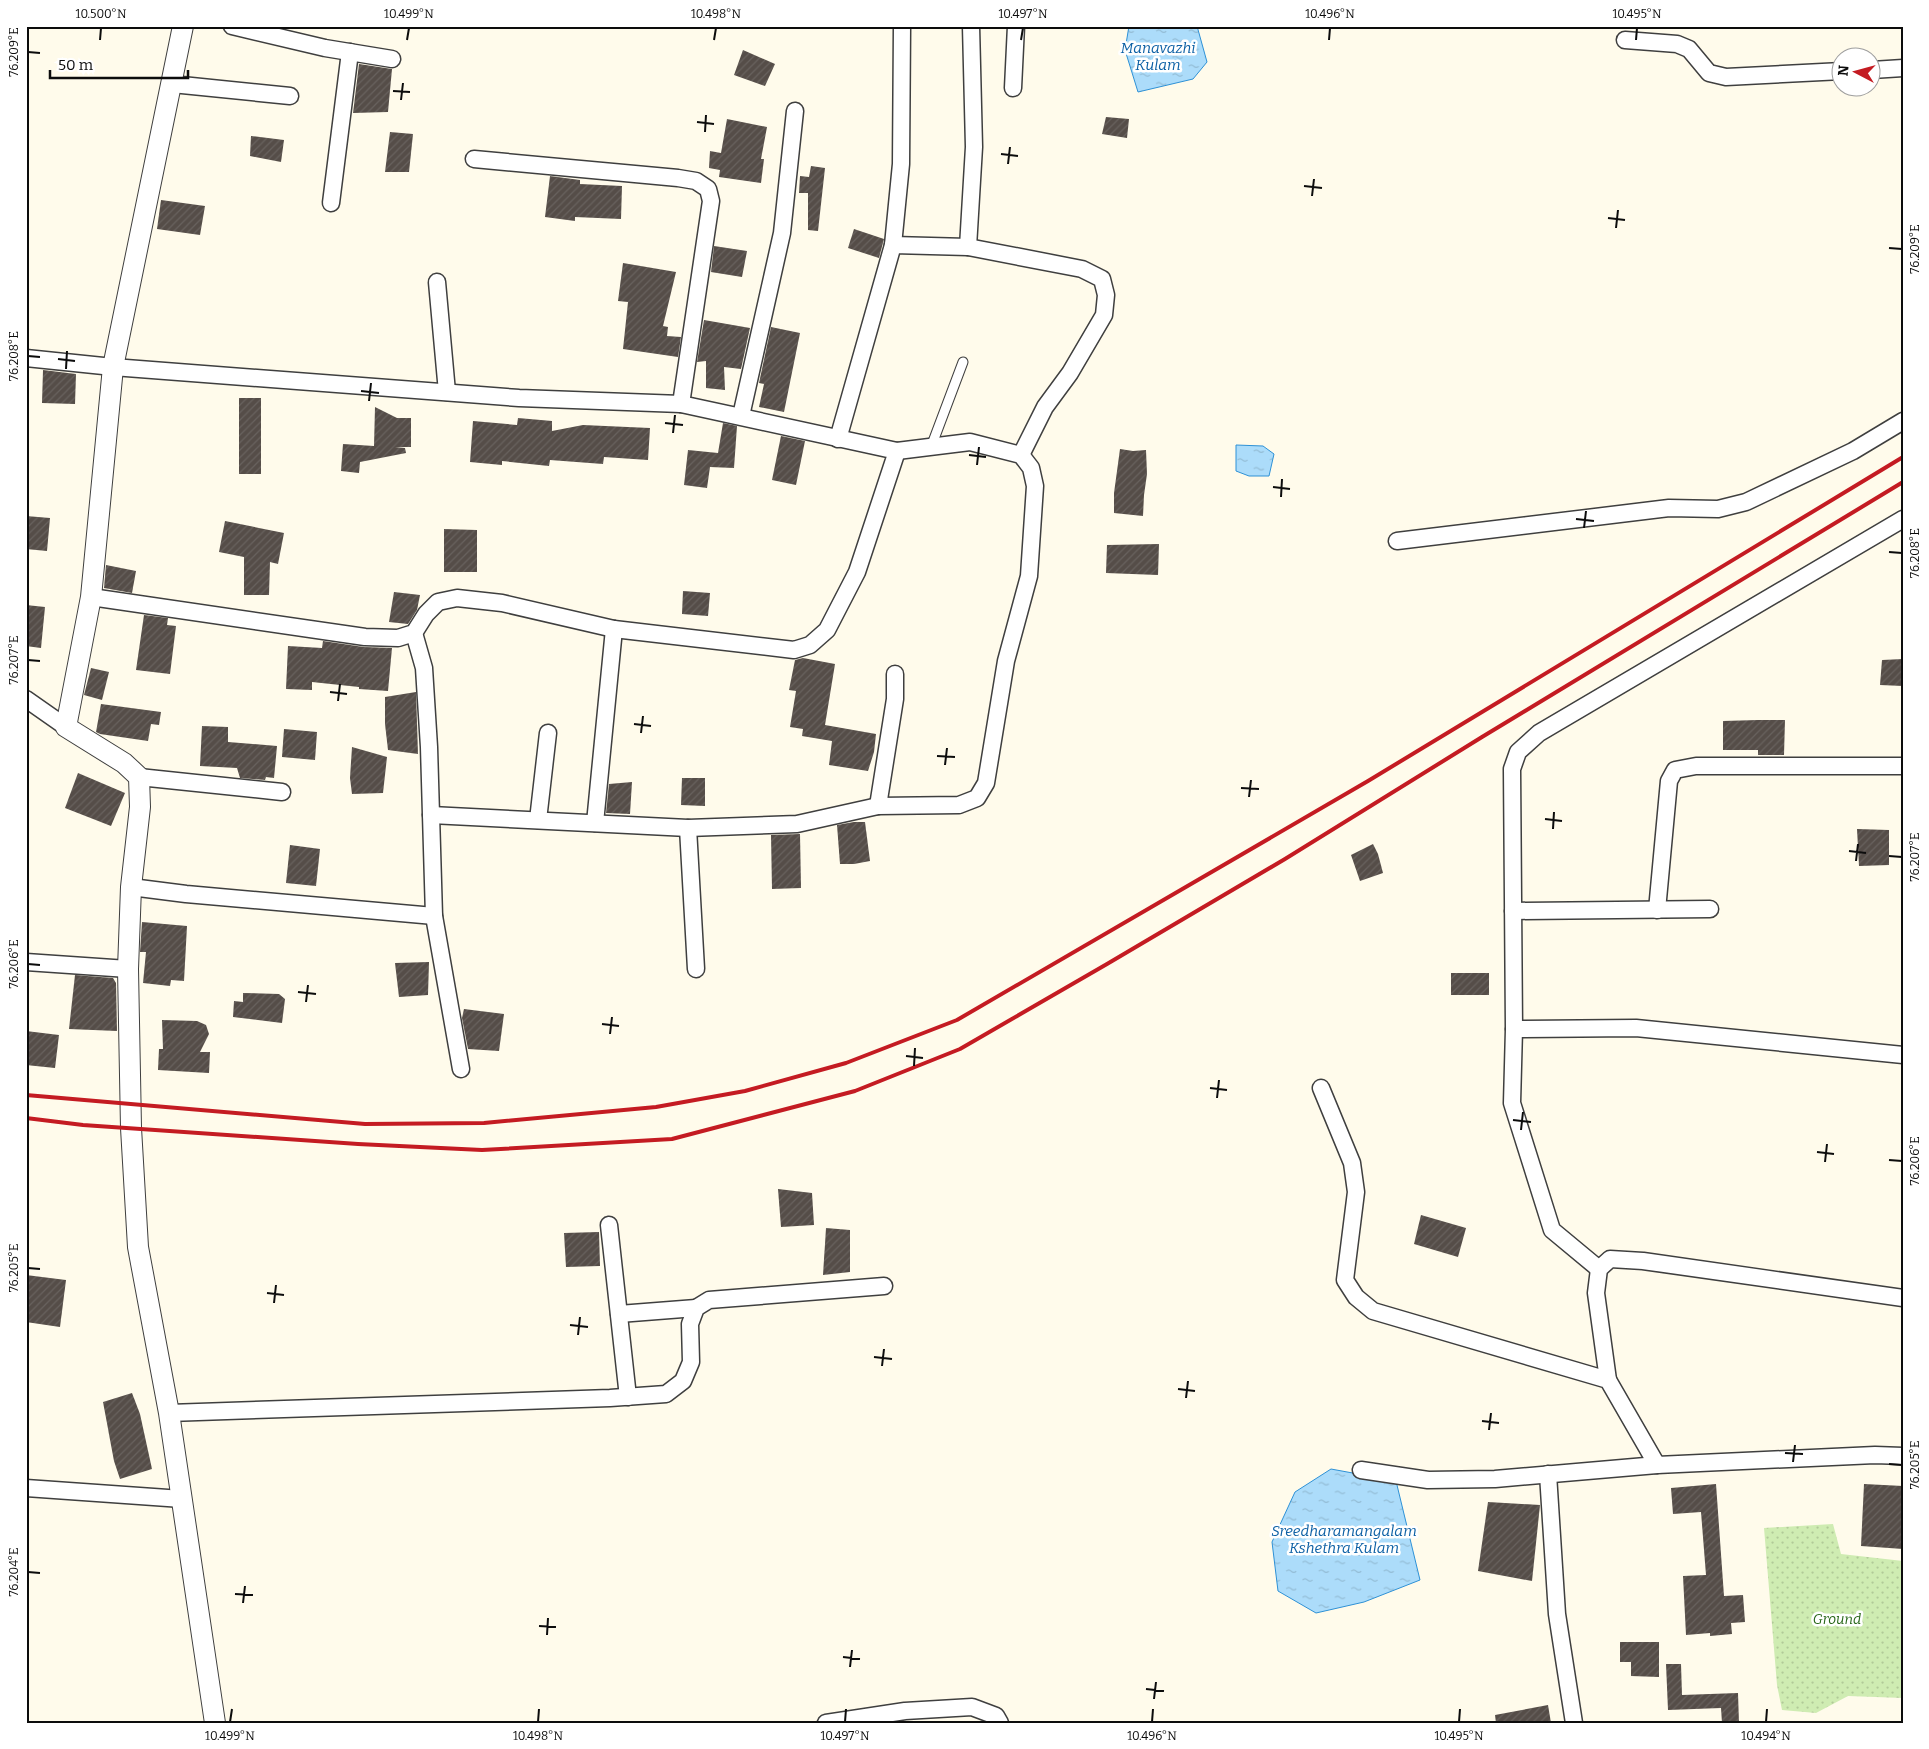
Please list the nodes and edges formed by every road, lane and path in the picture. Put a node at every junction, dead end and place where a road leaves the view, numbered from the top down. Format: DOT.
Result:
graph roads {
  1 [pos="183,26"];
  2 [pos="232,26"];
  3 [pos="902,26"];
  4 [pos="971,26"];
  5 [pos="1016,26"];
  6 [pos="1625,40"];
  7 [pos="350,52"];
  8 [pos="392,60"];
  9 [pos="1903,68"];
  10 [pos="1882,69"];
  11 [pos="1832,72"];
  12 [pos="172,84"];
  13 [pos="1013,88"];
  14 [pos="290,96"];
  15 [pos="795,111"];
  16 [pos="474,159"];
  17 [pos="331,203"];
  18 [pos="893,245"];
  19 [pos="968,247"];
  20 [pos="437,282"];
  21 [pos="26,358"];
  22 [pos="963,362"];
  23 [pos="113,367"];
  24 [pos="447,392"];
  25 [pos="681,404"];
  26 [pos="741,416"];
  27 [pos="1903,421"];
  28 [pos="838,439"];
  29 [pos="931,447"];
  30 [pos="897,451"];
  31 [pos="1020,455"];
  32 [pos="1903,519"];
  33 [pos="1397,541"];
  34 [pos="91,597"];
  35 [pos="614,629"];
  36 [pos="414,633"];
  37 [pos="895,674"];
  38 [pos="26,699"];
  39 [pos="66,727"];
  40 [pos="548,733"];
  41 [pos="1903,766"];
  42 [pos="139,777"];
  43 [pos="282,792"];
  44 [pos="878,806"];
  45 [pos="431,816"];
  46 [pos="538,820"];
  47 [pos="594,823"];
  48 [pos="688,828"];
  49 [pos="131,887"];
  50 [pos="1710,909"];
  51 [pos="1657,910"];
  52 [pos="1513,911"];
  53 [pos="434,916"];
  54 [pos="26,962"];
  55 [pos="128,969"];
  56 [pos="696,969"];
  57 [pos="1514,1029"];
  58 [pos="1903,1055"];
  59 [pos="461,1069"];
  60 [pos="1322,1088"];
  61 [pos="608,1225"];
  62 [pos="1599,1268"];
  63 [pos="884,1286"];
  64 [pos="1903,1298"];
  65 [pos="696,1308"];
  66 [pos="619,1314"];
  67 [pos="1608,1380"];
  68 [pos="628,1397"];
  69 [pos="169,1413"];
  70 [pos="1903,1456"];
  71 [pos="1657,1465"];
  72 [pos="1361,1470"];
  73 [pos="1548,1474"];
  74 [pos="26,1488"];
  75 [pos="182,1499"];
  76 [pos="906,1717"];
  77 [pos="215,1723"];
  78 [pos="826,1723"];
  79 [pos="1000,1723"];
  80 [pos="1574,1723"];
  1 -- 12 [label="street"];
  2 -- 7 [label="street"];
  3 -- 18 [label="street"];
  4 -- 19 [label="street"];
  5 -- 13 [label="street"];
  6 -- 11 [label="street"];
  7 -- 8 [label="street"];
  7 -- 17 [label="street"];
  9 -- 10 [label="street"];
  12 -- 14 [label="street"];
  12 -- 23 [label="street"];
  15 -- 26 [label="street"];
  16 -- 25 [label="street"];
  18 -- 19 [label="street"];
  18 -- 28 [label="street"];
  19 -- 31 [label="street"];
  20 -- 24 [label="street"];
  21 -- 23 [label="street"];
  22 -- 29 [label="lane"];
  23 -- 24 [label="street"];
  23 -- 34 [label="street"];
  24 -- 25 [label="street"];
  25 -- 26 [label="street"];
  26 -- 28 [label="street"];
  27 -- 33 [label="street"];
  28 -- 30 [label="street"];
  29 -- 30 [label="street"];
  29 -- 31 [label="street"];
  30 -- 35 [label="street"];
  31 -- 44 [label="street"];
  32 -- 52 [label="street"];
  34 -- 36 [label="street"];
  34 -- 39 [label="street"];
  35 -- 36 [label="street"];
  35 -- 47 [label="street"];
  36 -- 45 [label="street"];
  37 -- 44 [label="street"];
  38 -- 39 [label="street"];
  39 -- 42 [label="street"];
  40 -- 46 [label="street"];
  41 -- 51 [label="street"];
  42 -- 43 [label="street"];
  42 -- 49 [label="street"];
  44 -- 48 [label="street"];
  45 -- 46 [label="street"];
  45 -- 53 [label="street"];
  46 -- 47 [label="street"];
  47 -- 48 [label="street"];
  48 -- 56 [label="street"];
  49 -- 53 [label="street"];
  49 -- 55 [label="street"];
  50 -- 51 [label="street"];
  51 -- 52 [label="street"];
  52 -- 57 [label="street"];
  53 -- 59 [label="street"];
  54 -- 55 [label="street"];
  55 -- 69 [label="street"];
  57 -- 58 [label="street"];
  57 -- 62 [label="street"];
  60 -- 67 [label="street"];
  61 -- 66 [label="street"];
  62 -- 64 [label="street"];
  62 -- 67 [label="street"];
  63 -- 65 [label="street"];
  65 -- 66 [label="street"];
  65 -- 68 [label="street"];
  66 -- 68 [label="street"];
  67 -- 71 [label="street"];
  68 -- 69 [label="street"];
  69 -- 75 [label="street"];
  70 -- 71 [label="street"];
  71 -- 73 [label="street"];
  72 -- 73 [label="street"];
  73 -- 80 [label="street"];
  74 -- 75 [label="street"];
  75 -- 77 [label="street"];
  76 -- 78 [label="street"];
  76 -- 79 [label="street"];
}
